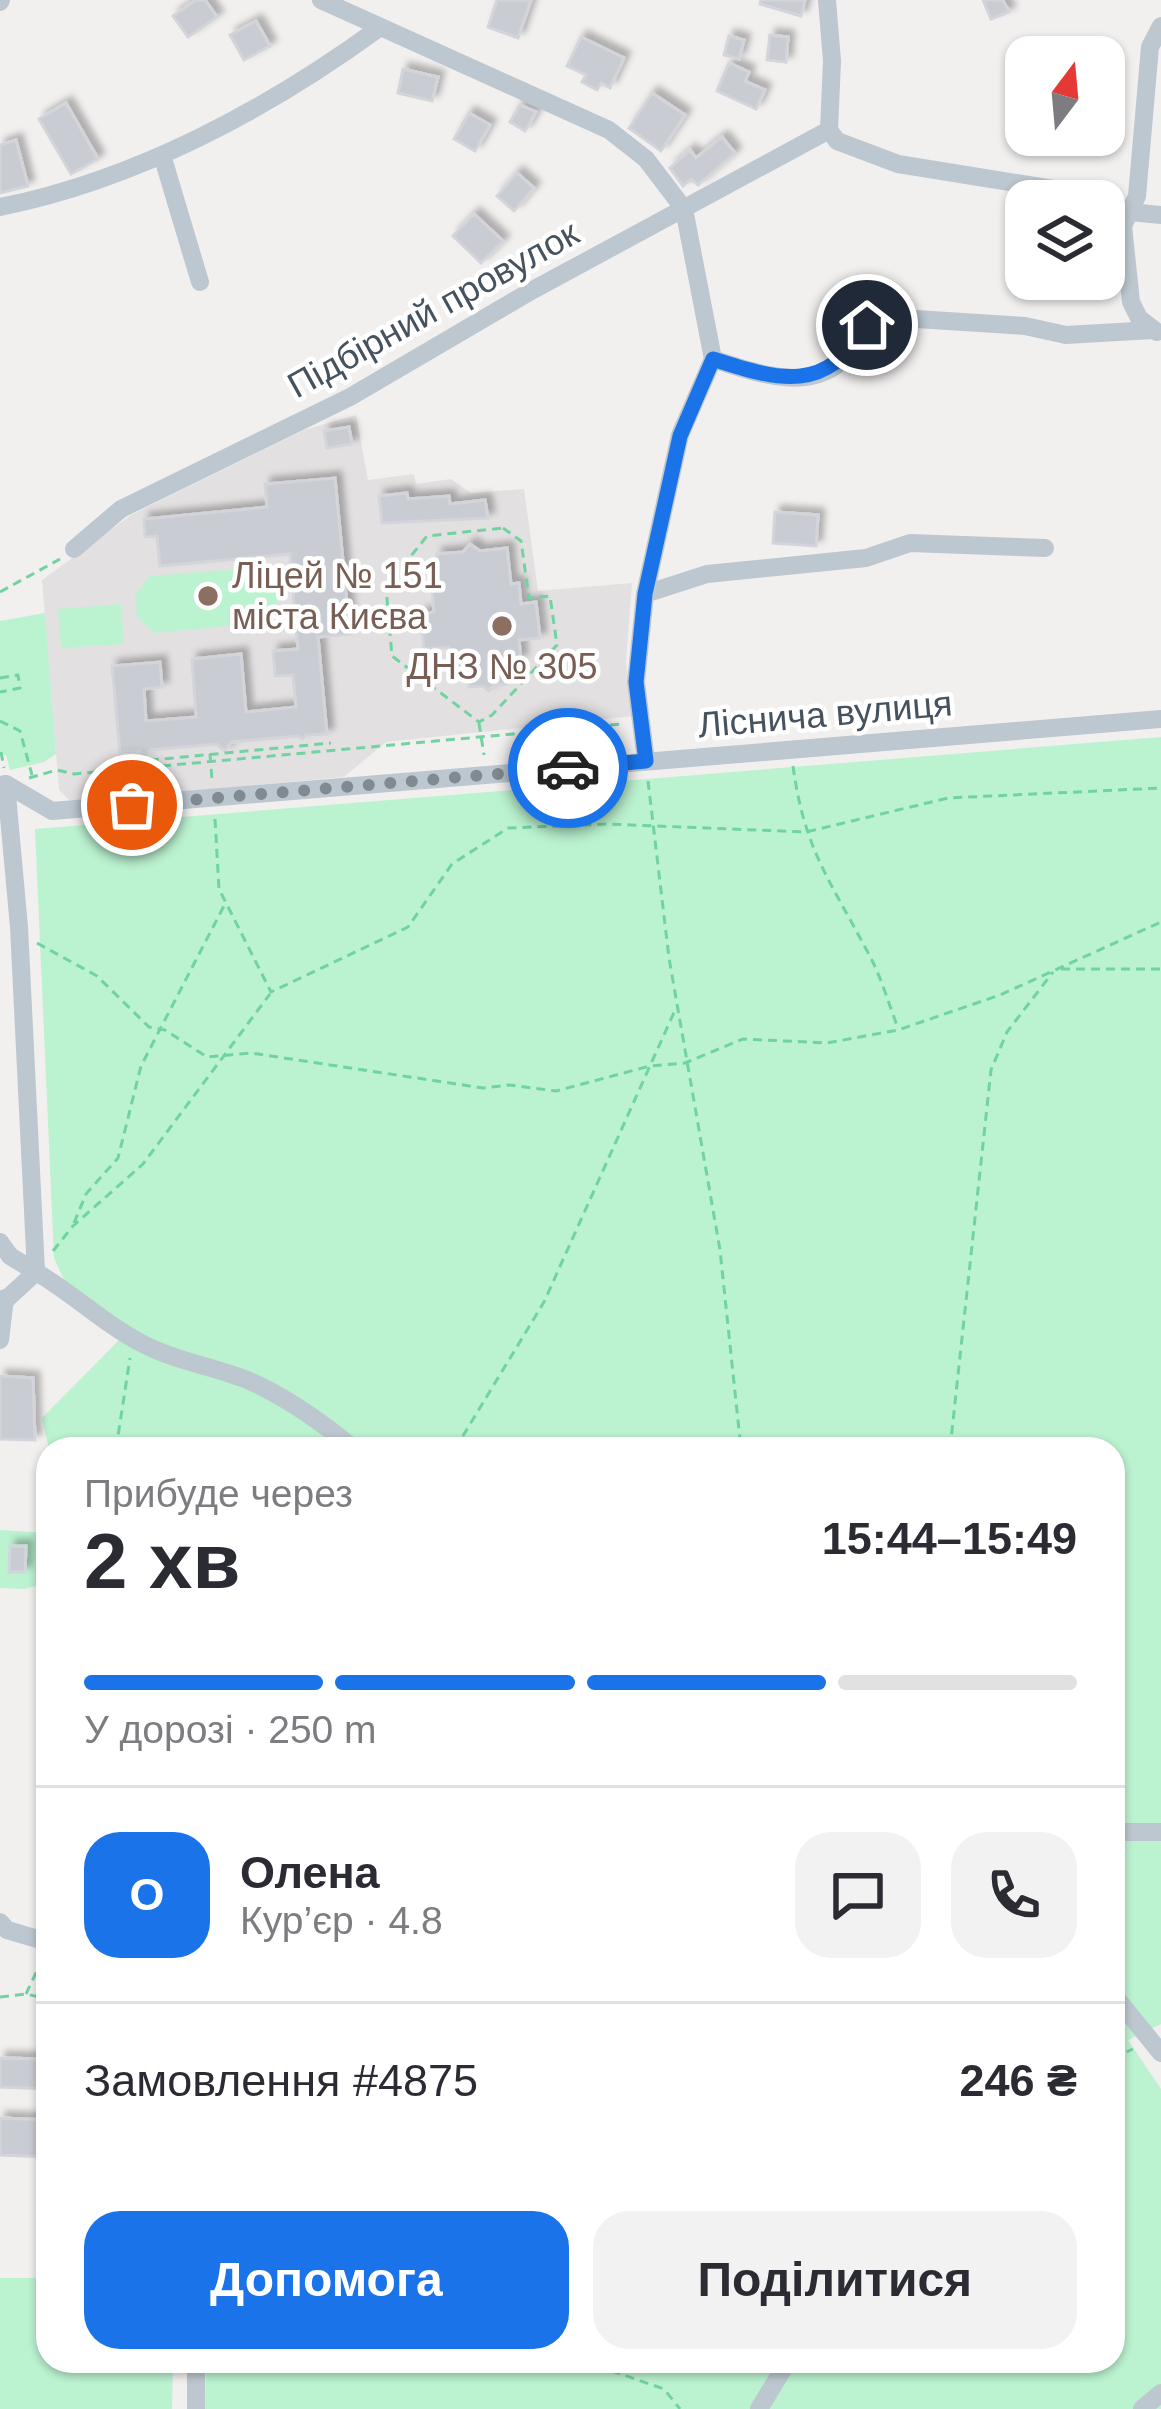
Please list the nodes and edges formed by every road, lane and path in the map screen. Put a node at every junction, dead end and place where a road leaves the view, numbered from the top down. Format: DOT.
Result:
graph roads {
  1 [pos="321,0"];
  2 [pos="826,0"];
  3 [pos="1161,26"];
  4 [pos="379,28"];
  5 [pos="829,130"];
  6 [pos="162,155"];
  7 [pos="0,207"];
  8 [pos="684,209"];
  9 [pos="1130,212"];
  10 [pos="1161,215"];
  11 [pos="200,282"];
  12 [pos="1157,332"];
  13 [pos="713,359"];
  14 [pos="1045,548"];
  15 [pos="74,549"];
  16 [pos="0,592"];
  17 [pos="645,594"];
  18 [pos="0,678"];
  19 [pos="0,692"];
  20 [pos="1161,719"];
  21 [pos="0,721"];
  22 [pos="479,722"];
  23 [pos="641,722"];
  24 [pos="482,738"];
  25 [pos="331,743"];
  26 [pos="304,746"];
  27 [pos="791,750"];
  28 [pos="210,754"];
  29 [pos="305,754"];
  30 [pos="146,760"];
  31 [pos="646,761"];
  32 [pos="210,762"];
  33 [pos="120,763"];
  34 [pos="147,768"];
  35 [pos="57,770"];
  36 [pos="487,775"];
  37 [pos="33,777"];
  38 [pos="3,785"];
  39 [pos="1161,788"];
  40 [pos="213,798"];
  41 [pos="653,826"];
  42 [pos="806,832"];
  43 [pos="226,902"];
  44 [pos="1161,922"];
  45 [pos="19,927"];
  46 [pos="1055,968"];
  47 [pos="1161,969"];
  48 [pos="271,992"];
  49 [pos="676,1007"];
  50 [pos="160,1029"];
  51 [pos="898,1030"];
  52 [pos="220,1056"];
  53 [pos="685,1063"];
  54 [pos="650,1066"];
  55 [pos="73,1226"];
  56 [pos="0,1242"];
  57 [pos="36,1272"];
  58 [pos="3,1301"];
  59 [pos="133,1338"];
  60 [pos="0,1340"];
  61 [pos="118,1437"];
  62 [pos="339,1437"];
  63 [pos="462,1437"];
  64 [pos="740,1437"];
  65 [pos="951,1437"];
  66 [pos="1125,1832"];
  67 [pos="1161,1832"];
  68 [pos="0,1922"];
  69 [pos="36,1941"];
  70 [pos="36,1972"];
  71 [pos="26,1994"];
  72 [pos="0,1996"];
  73 [pos="36,1996"];
  74 [pos="1125,2009"];
  75 [pos="1155,2048"];
  76 [pos="1125,2055"];
  77 [pos="196,2373"];
  78 [pos="618,2373"];
  79 [pos="781,2373"];
  80 [pos="1161,2393"];
  81 [pos="196,2409"];
  82 [pos="680,2409"];
  83 [pos="759,2409"];
  84 [pos="1142,2409"];
  1 -- 4 [label="street"];
  2 -- 5 [label="street"];
  3 -- 9 [label="street"];
  4 -- 6 [label="street"];
  4 -- 8 [label="street"];
  5 -- 8 [label="street, Підбірний провулок"];
  5 -- 9 [label="street"];
  6 -- 7 [label="street"];
  6 -- 11 [label="street"];
  8 -- 13 [label="street"];
  8 -- 15 [label="street, Підбірний провулок"];
  9 -- 10 [label="street"];
  9 -- 12 [label="street"];
  12 -- 13 [label="street"];
  13 -- 17 [label="street"];
  14 -- 17 [label="street"];
  15 -- 16 [label="path"];
  17 -- 23 [label="street"];
  18 -- 19 [label="path"];
  20 -- 27 [label="street, Ліснича вулиця"];
  21 -- 37 [label="path"];
  22 -- 22 [label="path"];
  22 -- 24 [label="path"];
  23 -- 24 [label="path"];
  23 -- 31 [label="street"];
  24 -- 29 [label="path"];
  24 -- 36 [label="path"];
  25 -- 26 [label="path"];
  26 -- 28 [label="path"];
  26 -- 29 [label="path"];
  27 -- 31 [label="street, Ліснича вулиця"];
  27 -- 42 [label="path"];
  28 -- 30 [label="path"];
  28 -- 32 [label="path"];
  29 -- 32 [label="path"];
  30 -- 33 [label="path"];
  30 -- 34 [label="path"];
  31 -- 36 [label="street, Ліснича вулиця"];
  31 -- 41 [label="path"];
  32 -- 34 [label="path"];
  32 -- 40 [label="path"];
  34 -- 35 [label="path"];
  36 -- 40 [label="street, Ліснича вулиця"];
  38 -- 40 [label="street, Ліснича вулиця"];
  38 -- 45 [label="street"];
  39 -- 42 [label="path"];
  40 -- 43 [label="path"];
  41 -- 42 [label="path"];
  41 -- 48 [label="path"];
  41 -- 49 [label="path"];
  42 -- 51 [label="path"];
  43 -- 48 [label="path"];
  43 -- 50 [label="path"];
  44 -- 46 [label="path"];
  45 -- 50 [label="path"];
  45 -- 57 [label="street"];
  46 -- 47 [label="path"];
  46 -- 51 [label="path"];
  46 -- 65 [label="path"];
  48 -- 52 [label="path"];
  49 -- 53 [label="path"];
  49 -- 54 [label="path"];
  50 -- 52 [label="path"];
  50 -- 55 [label="path"];
  51 -- 53 [label="path"];
  52 -- 54 [label="path"];
  52 -- 55 [label="path"];
  53 -- 54 [label="path"];
  53 -- 64 [label="path"];
  54 -- 63 [label="path"];
  55 -- 57 [label="path"];
  56 -- 57 [label="street"];
  57 -- 58 [label="street"];
  57 -- 59 [label="street"];
  58 -- 60 [label="street"];
  59 -- 61 [label="path"];
  59 -- 62 [label="street"];
  66 -- 67 [label="street"];
  68 -- 69 [label="street"];
  70 -- 71 [label="path"];
  71 -- 72 [label="path"];
  71 -- 73 [label="path"];
  74 -- 75 [label="street"];
  75 -- 76 [label="path"];
  77 -- 81 [label="street"];
  78 -- 82 [label="path"];
  79 -- 83 [label="street"];
  80 -- 84 [label="street"];
}
